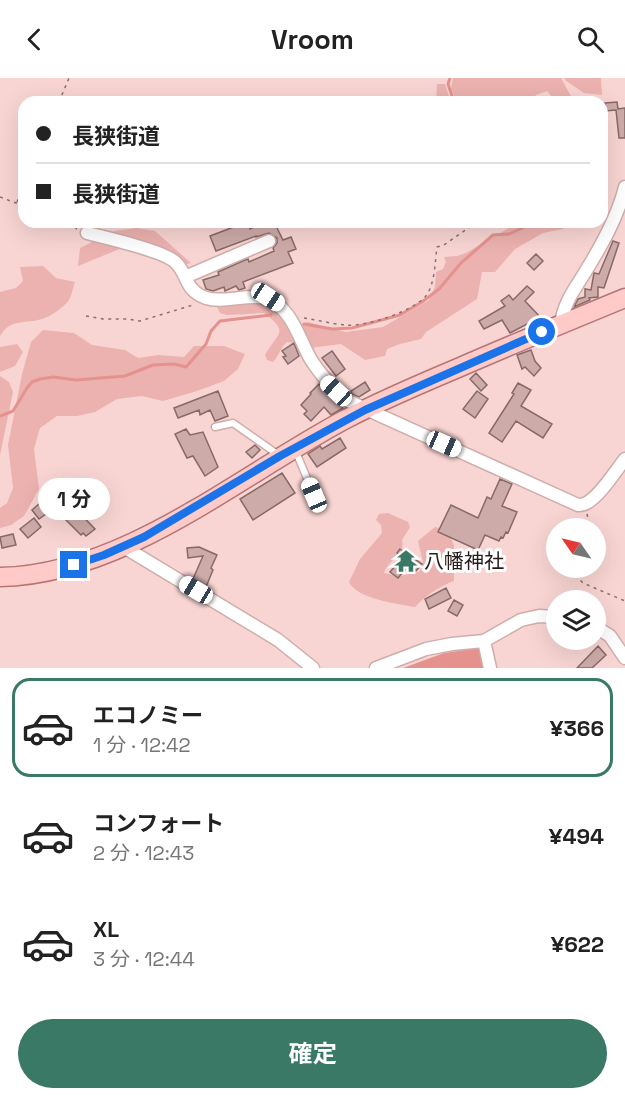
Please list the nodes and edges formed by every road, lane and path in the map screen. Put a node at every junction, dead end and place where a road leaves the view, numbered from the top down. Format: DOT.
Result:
graph roads {
  1 [pos="69,78"];
  2 [pos="62,96"];
  3 [pos="625,187"];
  4 [pos="0,197"];
  5 [pos="17,204"];
  6 [pos="77,228"];
  7 [pos="468,228"];
  8 [pos="87,232"];
  9 [pos="269,241"];
  10 [pos="185,277"];
  11 [pos="206,298"];
  12 [pos="625,298"];
  13 [pos="86,316"];
  14 [pos="288,317"];
  15 [pos="561,324"];
  16 [pos="365,410"];
  17 [pos="215,427"];
  18 [pos="287,452"];
  19 [pos="625,459"];
  20 [pos="314,495"];
  21 [pos="584,506"];
  22 [pos="587,518"];
  23 [pos="124,547"];
  24 [pos="0,578"];
  25 [pos="578,578"];
  26 [pos="625,601"];
  27 [pos="546,616"];
  28 [pos="606,633"];
  29 [pos="484,641"];
  30 [pos="625,658"];
  31 [pos="313,668"];
  32 [pos="376,668"];
  33 [pos="490,668"];
  1 -- 2 [label="path"];
  3 -- 15 [label="street"];
  4 -- 5 [label="path"];
  6 -- 8 [label="path"];
  7 -- 14 [label="path"];
  8 -- 10 [label="street"];
  9 -- 10 [label="street"];
  10 -- 11 [label="street"];
  11 -- 13 [label="path"];
  11 -- 14 [label="street"];
  12 -- 15 [label="main road"];
  14 -- 16 [label="street"];
  15 -- 16 [label="main road"];
  16 -- 18 [label="main road"];
  16 -- 21 [label="street"];
  17 -- 18 [label="lane"];
  18 -- 20 [label="lane"];
  18 -- 23 [label="main road"];
  19 -- 21 [label="street"];
  21 -- 22 [label="path"];
  23 -- 24 [label="main road"];
  23 -- 31 [label="street"];
  25 -- 26 [label="path"];
  27 -- 29 [label="street"];
  28 -- 30 [label="street"];
  29 -- 32 [label="street"];
  29 -- 33 [label="street"];
}
